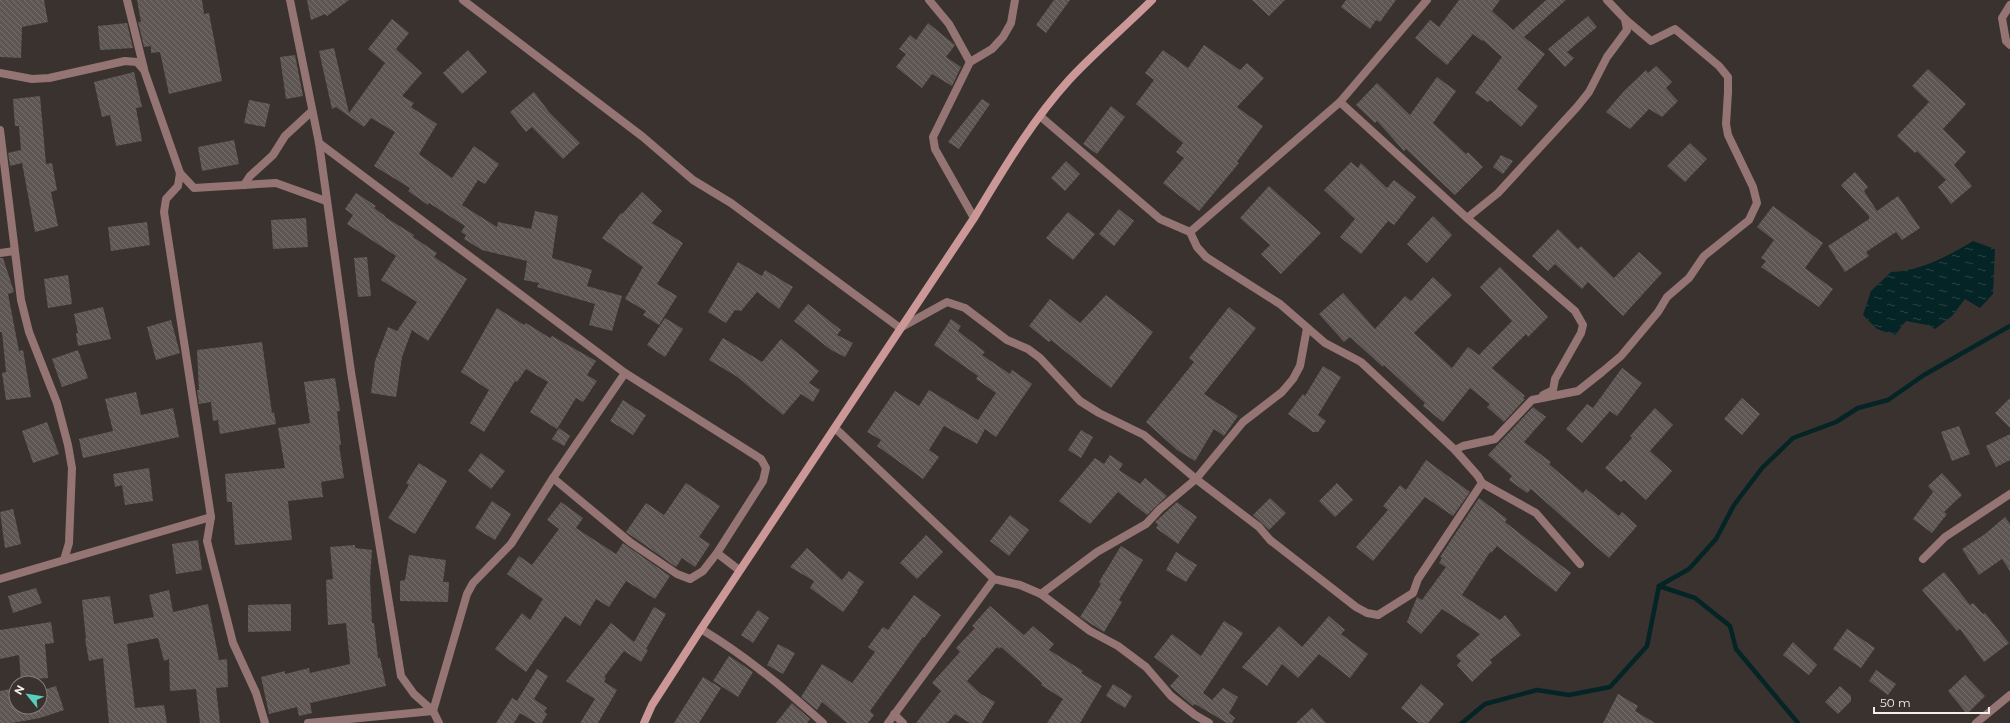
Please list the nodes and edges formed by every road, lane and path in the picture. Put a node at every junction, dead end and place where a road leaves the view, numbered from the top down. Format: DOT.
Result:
graph roads {
  1 [pos="128,0"];
  2 [pos="290,0"];
  3 [pos="463,0"];
  4 [pos="929,0"];
  5 [pos="1015,0"];
  6 [pos="1152,0"];
  7 [pos="1427,0"];
  8 [pos="1608,0"];
  9 [pos="2010,5"];
  10 [pos="1625,19"];
  11 [pos="2010,45"];
  12 [pos="970,62"];
  13 [pos="144,70"];
  14 [pos="0,73"];
  15 [pos="1340,102"];
  16 [pos="312,111"];
  17 [pos="1040,116"];
  18 [pos="0,130"];
  19 [pos="319,143"];
  20 [pos="180,173"];
  21 [pos="244,185"];
  22 [pos="178,186"];
  23 [pos="194,188"];
  24 [pos="326,202"];
  25 [pos="974,218"];
  26 [pos="1467,218"];
  27 [pos="1190,232"];
  28 [pos="14,251"];
  29 [pos="0,253"];
  30 [pos="900,328"];
  31 [pos="1307,328"];
  32 [pos="625,373"];
  33 [pos="1532,400"];
  34 [pos="835,428"];
  35 [pos="1455,450"];
  36 [pos="553,478"];
  37 [pos="1196,479"];
  38 [pos="1482,482"];
  39 [pos="2010,494"];
  40 [pos="211,517"];
  41 [pos="717,553"];
  42 [pos="1923,559"];
  43 [pos="64,560"];
  44 [pos="1580,564"];
  45 [pos="739,570"];
  46 [pos="994,578"];
  47 [pos="0,579"];
  48 [pos="1041,594"];
  49 [pos="700,629"];
  50 [pos="2010,695"];
  51 [pos="433,711"];
  52 [pos="894,714"];
  53 [pos="265,723"];
  54 [pos="308,723"];
  55 [pos="439,723"];
  56 [pos="644,723"];
  57 [pos="824,723"];
  58 [pos="888,723"];
  59 [pos="903,723"];
  60 [pos="1209,723"];
  61 [pos="1976,723"];
  1 -- 13 [label="street"];
  2 -- 16 [label="street"];
  3 -- 30 [label="street"];
  4 -- 12 [label="street"];
  5 -- 12 [label="street"];
  6 -- 17 [label="main road"];
  7 -- 15 [label="street"];
  8 -- 10 [label="street"];
  9 -- 11 [label="street"];
  10 -- 26 [label="street"];
  10 -- 33 [label="street"];
  12 -- 25 [label="street"];
  13 -- 14 [label="street"];
  13 -- 20 [label="street"];
  15 -- 26 [label="street"];
  15 -- 27 [label="street"];
  16 -- 19 [label="street"];
  16 -- 21 [label="street"];
  17 -- 25 [label="main road"];
  17 -- 27 [label="street"];
  18 -- 28 [label="street"];
  19 -- 24 [label="street"];
  19 -- 32 [label="street"];
  20 -- 22 [label="street"];
  20 -- 23 [label="street"];
  21 -- 23 [label="street"];
  21 -- 24 [label="street"];
  22 -- 23 [label="street"];
  22 -- 40 [label="street"];
  24 -- 51 [label="street"];
  25 -- 30 [label="main road"];
  26 -- 33 [label="street"];
  27 -- 31 [label="street"];
  28 -- 29 [label="street"];
  28 -- 43 [label="street"];
  30 -- 34 [label="main road"];
  30 -- 37 [label="street"];
  31 -- 35 [label="street"];
  31 -- 37 [label="street"];
  32 -- 36 [label="street"];
  32 -- 41 [label="street"];
  33 -- 35 [label="street"];
  34 -- 45 [label="main road"];
  34 -- 46 [label="street"];
  35 -- 38 [label="street"];
  36 -- 41 [label="street"];
  36 -- 51 [label="street"];
  37 -- 38 [label="street"];
  37 -- 48 [label="street"];
  38 -- 44 [label="street"];
  39 -- 42 [label="street"];
  40 -- 43 [label="street"];
  40 -- 53 [label="street"];
  41 -- 45 [label="street"];
  43 -- 47 [label="street"];
  45 -- 49 [label="main road"];
  46 -- 48 [label="street"];
  46 -- 52 [label="street"];
  48 -- 60 [label="street"];
  49 -- 56 [label="main road"];
  49 -- 57 [label="street"];
  50 -- 61 [label="street"];
  51 -- 54 [label="street"];
  51 -- 55 [label="street"];
  52 -- 58 [label="street"];
  52 -- 59 [label="street"];
}
